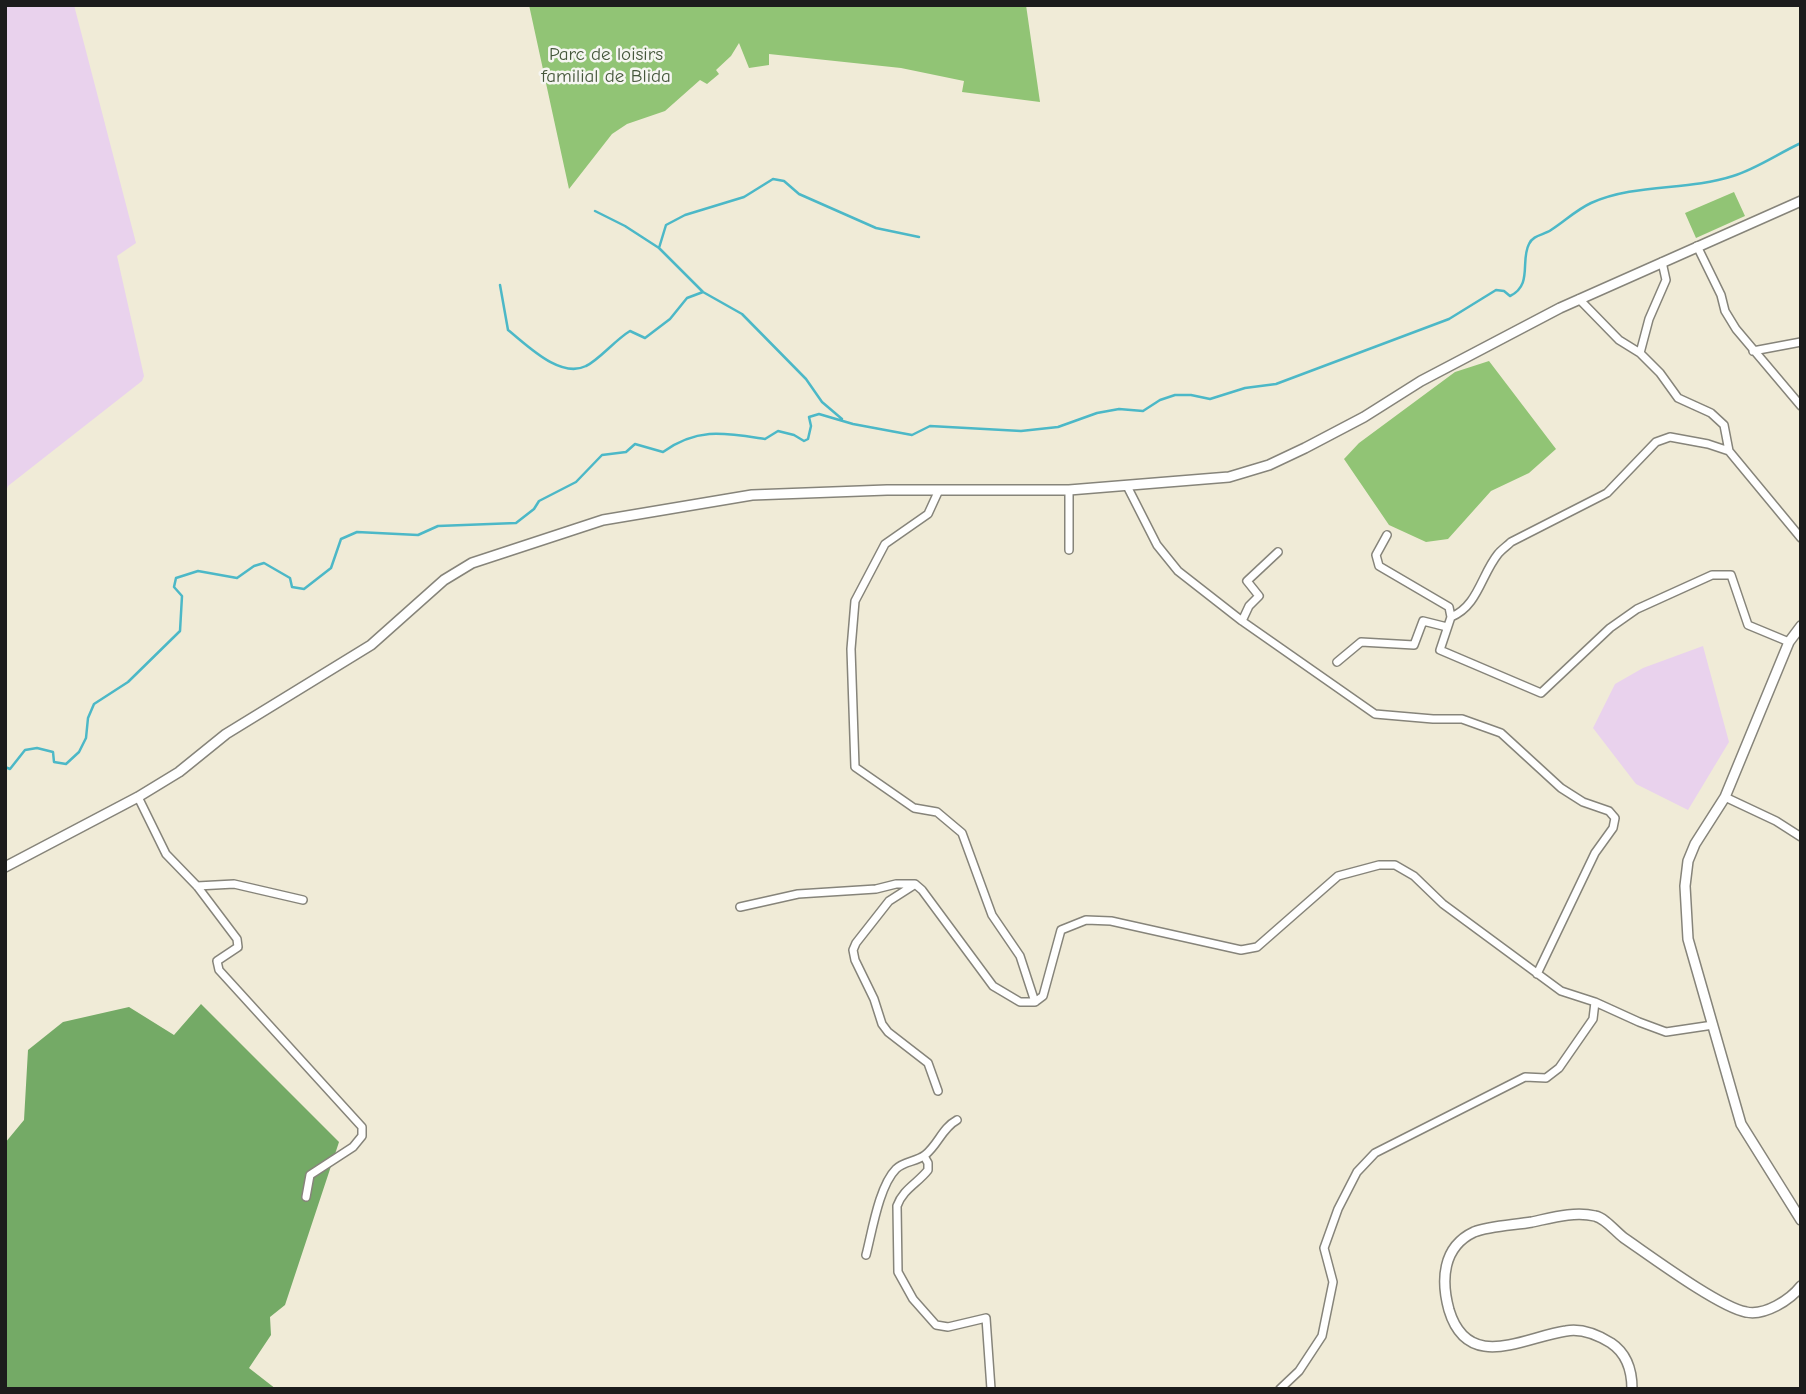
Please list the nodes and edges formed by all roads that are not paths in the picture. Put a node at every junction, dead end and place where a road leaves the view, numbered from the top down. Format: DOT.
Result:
graph roads {
  1 [pos="1801,201"];
  2 [pos="1697,246"];
  3 [pos="1661,262"];
  4 [pos="1579,299"];
  5 [pos="1801,342"];
  6 [pos="1753,351"];
  7 [pos="1640,353"];
  8 [pos="1801,406"];
  9 [pos="1729,451"];
  10 [pos="1127,486"];
  11 [pos="939,490"];
  12 [pos="1069,490"];
  13 [pos="1387,536"];
  14 [pos="1801,538"];
  15 [pos="1069,550"];
  16 [pos="1278,552"];
  17 [pos="1451,617"];
  18 [pos="1242,621"];
  19 [pos="1801,626"];
  20 [pos="1447,627"];
  21 [pos="1789,642"];
  22 [pos="1337,662"];
  23 [pos="138,797"];
  24 [pos="1725,797"];
  25 [pos="1801,837"];
  26 [pos="5,867"];
  27 [pos="915,884"];
  28 [pos="197,886"];
  29 [pos="303,900"];
  30 [pos="740,907"];
  31 [pos="1537,974"];
  32 [pos="1035,1002"];
  33 [pos="1595,1002"];
  34 [pos="1713,1025"];
  35 [pos="937,1091"];
  36 [pos="957,1120"];
  37 [pos="924,1156"];
  38 [pos="306,1197"];
  39 [pos="1801,1220"];
  40 [pos="866,1255"];
  41 [pos="1801,1286"];
  42 [pos="991,1389"];
  43 [pos="1280,1389"];
  44 [pos="1632,1389"];
  1 -- 2 [label="street"];
  2 -- 3 [label="street"];
  2 -- 6 [label="street"];
  3 -- 4 [label="street"];
  3 -- 7 [label="street"];
  4 -- 7 [label="street"];
  4 -- 10 [label="street"];
  5 -- 6 [label="street"];
  6 -- 8 [label="street"];
  7 -- 9 [label="street"];
  9 -- 14 [label="street"];
  9 -- 17 [label="street"];
  10 -- 12 [label="street"];
  10 -- 18 [label="street"];
  11 -- 12 [label="street"];
  11 -- 23 [label="street"];
  11 -- 32 [label="street"];
  12 -- 15 [label="street"];
  13 -- 17 [label="street"];
  16 -- 18 [label="street"];
  17 -- 20 [label="street"];
  18 -- 31 [label="street"];
  19 -- 21 [label="street"];
  20 -- 21 [label="street"];
  20 -- 22 [label="street"];
  21 -- 24 [label="street"];
  23 -- 26 [label="street"];
  23 -- 28 [label="street"];
  24 -- 25 [label="street"];
  24 -- 34 [label="street"];
  27 -- 30 [label="street"];
  27 -- 32 [label="street"];
  27 -- 35 [label="street"];
  28 -- 29 [label="street"];
  28 -- 38 [label="street"];
  31 -- 32 [label="street"];
  31 -- 33 [label="street"];
  33 -- 34 [label="street"];
  33 -- 43 [label="street"];
  34 -- 39 [label="street"];
  36 -- 37 [label="street"];
  37 -- 40 [label="street"];
  37 -- 42 [label="street"];
  41 -- 44 [label="street"];
}
